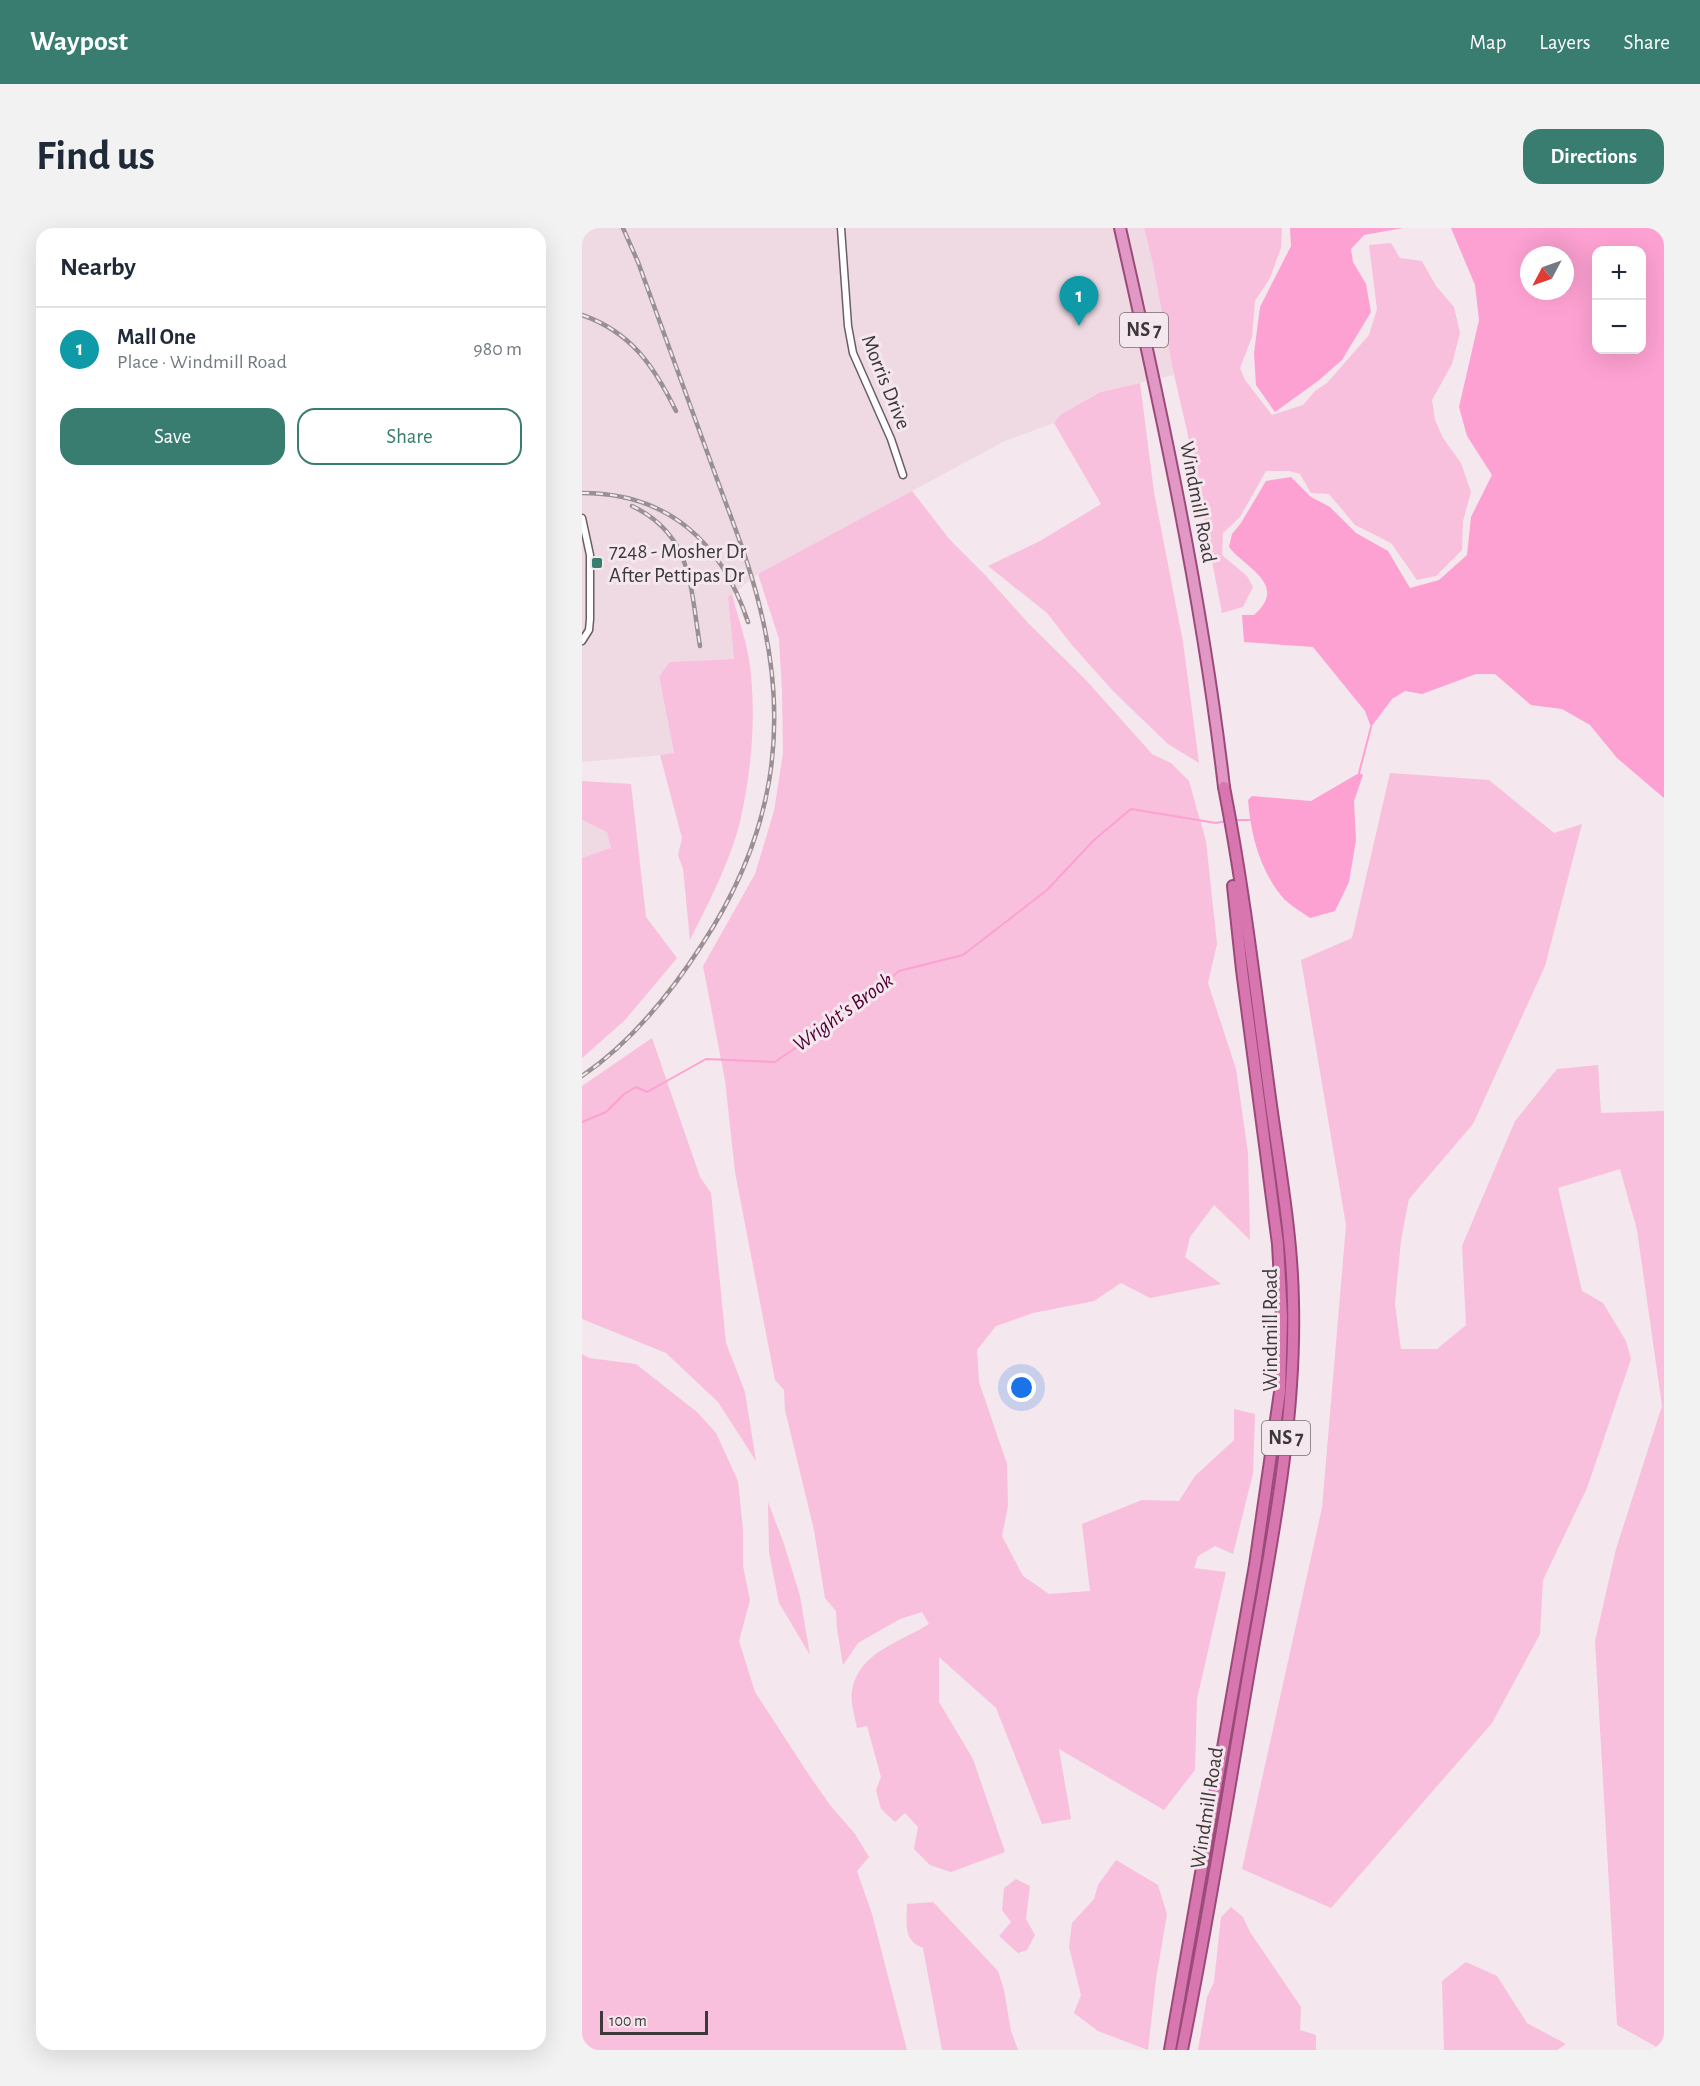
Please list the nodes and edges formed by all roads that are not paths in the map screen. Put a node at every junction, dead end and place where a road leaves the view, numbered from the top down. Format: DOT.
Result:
graph roads {
  1 [pos="841,228"];
  2 [pos="1120,228"];
  3 [pos="903,476"];
  4 [pos="582,518"];
  5 [pos="583,641"];
  6 [pos="1224,787"];
  7 [pos="1228,821"];
  8 [pos="1170,2050"];
  9 [pos="1182,2050"];
  1 -- 3 [label="street, Morris Drive"];
  2 -- 6 [label="main road, Windmill Road / NS 7"];
  4 -- 5 [label="street"];
  6 -- 7 [label="highway, Windmill Road / NS 7"];
  7 -- 8 [label="highway, Windmill Road / NS 7"];
  7 -- 9 [label="highway, Windmill Road / NS 7"];
}
